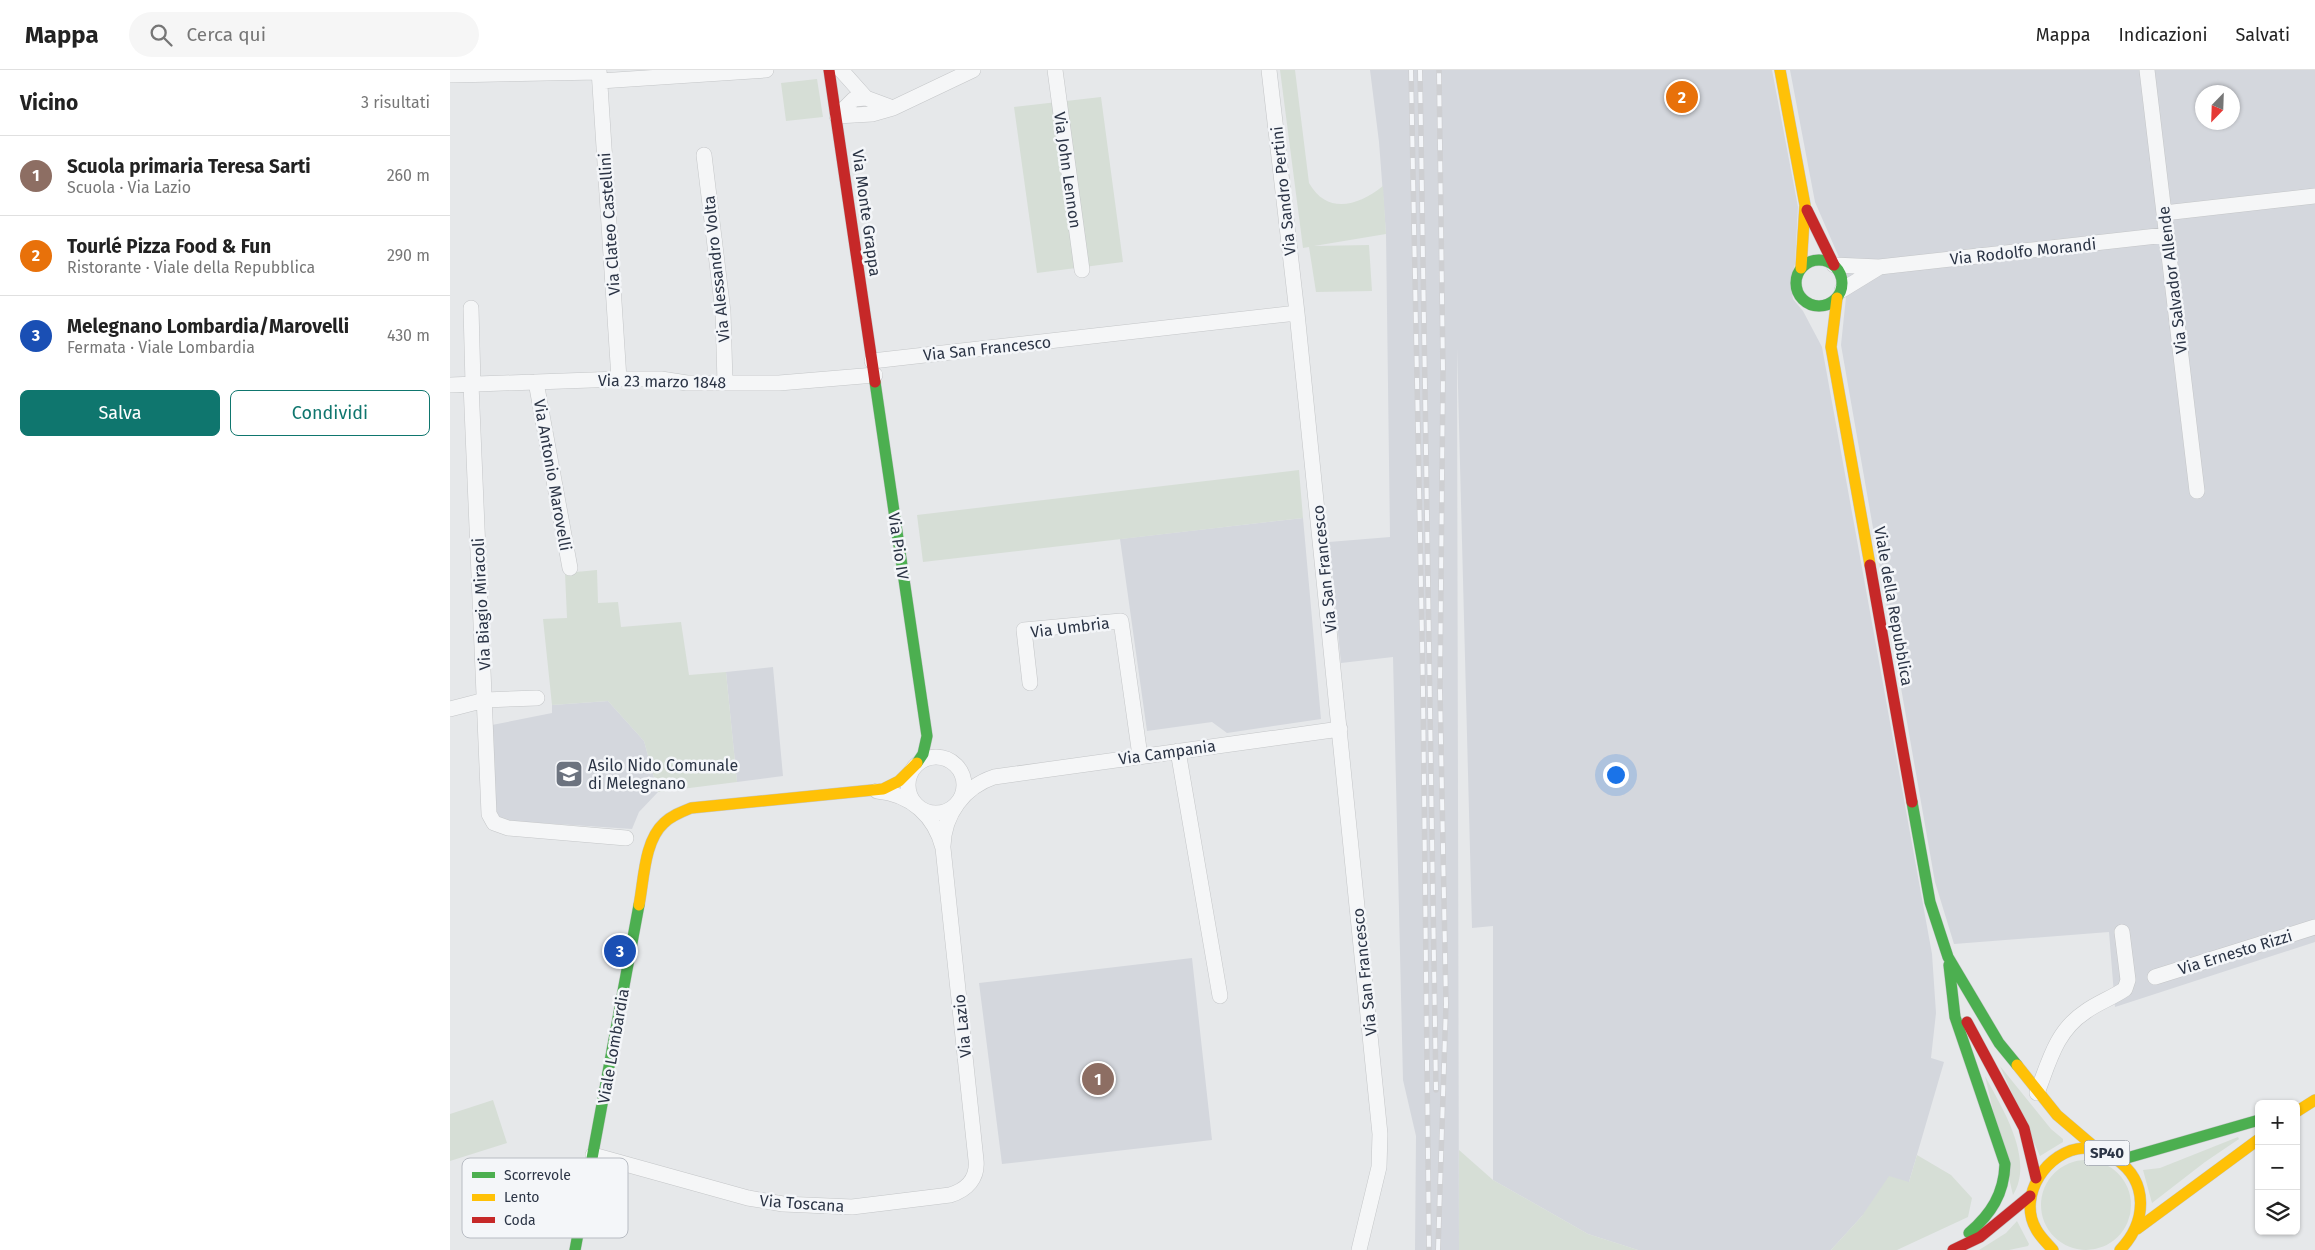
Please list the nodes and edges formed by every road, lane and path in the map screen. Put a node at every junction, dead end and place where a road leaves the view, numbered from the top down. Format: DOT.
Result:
graph roads {
  1 [pos="766,70"];
  2 [pos="829,70"];
  3 [pos="841,70"];
  4 [pos="973,70"];
  5 [pos="1055,70"];
  6 [pos="1269,70"];
  7 [pos="1780,70"];
  8 [pos="2146,70"];
  9 [pos="599,74"];
  10 [pos="450,75"];
  11 [pos="866,98"];
  12 [pos="893,108"];
  13 [pos="837,116"];
  14 [pos="704,155"];
  15 [pos="2315,196"];
  16 [pos="1805,205"];
  17 [pos="2164,213"];
  18 [pos="2166,234"];
  19 [pos="1834,265"];
  20 [pos="1879,267"];
  21 [pos="1801,268"];
  22 [pos="1082,270"];
  23 [pos="1840,294"];
  24 [pos="1804,302"];
  25 [pos="471,308"];
  26 [pos="1297,313"];
  27 [pos="1832,347"];
  28 [pos="873,368"];
  29 [pos="619,379"];
  30 [pos="536,382"];
  31 [pos="725,383"];
  32 [pos="450,384"];
  33 [pos="472,384"];
  34 [pos="2197,491"];
  35 [pos="570,568"];
  36 [pos="1030,683"];
  37 [pos="537,698"];
  38 [pos="485,700"];
  39 [pos="450,709"];
  40 [pos="1340,729"];
  41 [pos="926,731"];
  42 [pos="1178,751"];
  43 [pos="1140,756"];
  44 [pos="952,762"];
  45 [pos="913,769"];
  46 [pos="994,777"];
  47 [pos="875,791"];
  48 [pos="959,800"];
  49 [pos="920,808"];
  50 [pos="626,838"];
  51 [pos="943,848"];
  52 [pos="2315,927"];
  53 [pos="2122,932"];
  54 [pos="1948,957"];
  55 [pos="2155,977"];
  56 [pos="1220,996"];
  57 [pos="1953,998"];
  58 [pos="2037,1093"];
  59 [pos="2315,1100"];
  60 [pos="2300,1108"];
  61 [pos="2255,1121"];
  62 [pos="2255,1142"];
  63 [pos="2098,1150"];
  64 [pos="593,1155"];
  65 [pos="592,1158"];
  66 [pos="604,1158"];
  67 [pos="2120,1160"];
  68 [pos="628,1165"];
  69 [pos="2036,1178"];
  70 [pos="956,1194"];
  71 [pos="2030,1196"];
  72 [pos="2137,1229"];
  73 [pos="2125,1247"];
  74 [pos="1359,1250"];
  75 [pos="1948,1250"];
  76 [pos="1953,1250"];
  77 [pos="2053,1250"];
  1 -- 9 [label="street"];
  2 -- 13 [label="street, Via Monte Grappa"];
  3 -- 11 [label="street"];
  4 -- 12 [label="street"];
  5 -- 22 [label="street, Via John Lennon"];
  6 -- 26 [label="street, Via Sandro Pertini"];
  7 -- 16 [label="street, Viale della Repubblica"];
  8 -- 17 [label="street, Via Salvador Allende"];
  9 -- 10 [label="street"];
  9 -- 29 [label="street, Via Clateo Castellini"];
  11 -- 12 [label="street"];
  11 -- 13 [label="street"];
  12 -- 13 [label="street"];
  13 -- 28 [label="street, Via Monte Grappa"];
  14 -- 31 [label="street, Via Alessandro Volta"];
  15 -- 17 [label="street"];
  16 -- 19 [label="street, Viale della Repubblica"];
  16 -- 21 [label="street, Viale della Repubblica"];
  17 -- 18 [label="street, Via Salvador Allende"];
  18 -- 20 [label="street, Via Rodolfo Morandi"];
  18 -- 34 [label="street, Via Salvador Allende"];
  19 -- 20 [label="street, Via Rodolfo Morandi"];
  19 -- 21 [label="street"];
  19 -- 23 [label="street, Viale della Repubblica"];
  20 -- 23 [label="street, Via Rodolfo Morandi"];
  21 -- 24 [label="street, Viale della Repubblica"];
  23 -- 24 [label="street"];
  23 -- 27 [label="street, Viale della Repubblica"];
  24 -- 27 [label="street, Viale della Repubblica"];
  25 -- 33 [label="street, Via Biagio Miracoli"];
  26 -- 28 [label="street, Via San Francesco"];
  26 -- 40 [label="street, Via San Francesco"];
  27 -- 54 [label="street, Viale della Repubblica"];
  28 -- 31 [label="street, Via 23 marzo 1848"];
  28 -- 41 [label="street, Via Pio IV"];
  29 -- 30 [label="street, Via 23 marzo 1848"];
  29 -- 31 [label="street, Via 23 marzo 1848"];
  30 -- 33 [label="street, Via 23 marzo 1848"];
  30 -- 35 [label="street, Via Antonio Marovelli"];
  32 -- 33 [label="street, Via 23 marzo 1848"];
  33 -- 38 [label="street, Via Biagio Miracoli"];
  36 -- 43 [label="street, Via Umbria"];
  37 -- 38 [label="street"];
  38 -- 39 [label="street"];
  38 -- 50 [label="street, Via Biagio Miracoli"];
  40 -- 42 [label="street, Via Campania"];
  40 -- 74 [label="street, Via San Francesco"];
  41 -- 44 [label="street, Via Pio IV"];
  41 -- 45 [label="street, Via Pio IV"];
  42 -- 43 [label="street, Via Campania"];
  42 -- 56 [label="street"];
  43 -- 46 [label="street, Via Campania"];
  44 -- 45 [label="street"];
  44 -- 46 [label="street, Via Campania"];
  44 -- 48 [label="street"];
  45 -- 47 [label="street, Viale Lombardia"];
  45 -- 49 [label="street"];
  46 -- 48 [label="street, Via Campania"];
  47 -- 49 [label="street, Viale Lombardia"];
  47 -- 64 [label="street, Viale Lombardia"];
  48 -- 49 [label="street"];
  48 -- 51 [label="street, Via Lazio"];
  49 -- 51 [label="street, Via Lazio"];
  51 -- 70 [label="street, Via Lazio"];
  52 -- 55 [label="street, Via Ernesto Rizzi"];
  53 -- 58 [label="street"];
  54 -- 57 [label="street"];
  54 -- 58 [label="street"];
  57 -- 69 [label="street"];
  57 -- 75 [label="street"];
  58 -- 63 [label="street"];
  59 -- 60 [label="street"];
  61 -- 67 [label="street, SP40"];
  62 -- 72 [label="street, SP40"];
  63 -- 67 [label="street, SP40"];
  63 -- 69 [label="street, SP40"];
  64 -- 65 [label="street, Viale Lombardia"];
  64 -- 66 [label="street, Via Toscana"];
  67 -- 72 [label="street, SP40"];
  68 -- 70 [label="street, Via Toscana"];
  69 -- 71 [label="street, SP40"];
  71 -- 76 [label="street"];
  71 -- 77 [label="street, SP40"];
  72 -- 73 [label="street, SP40"];
}
